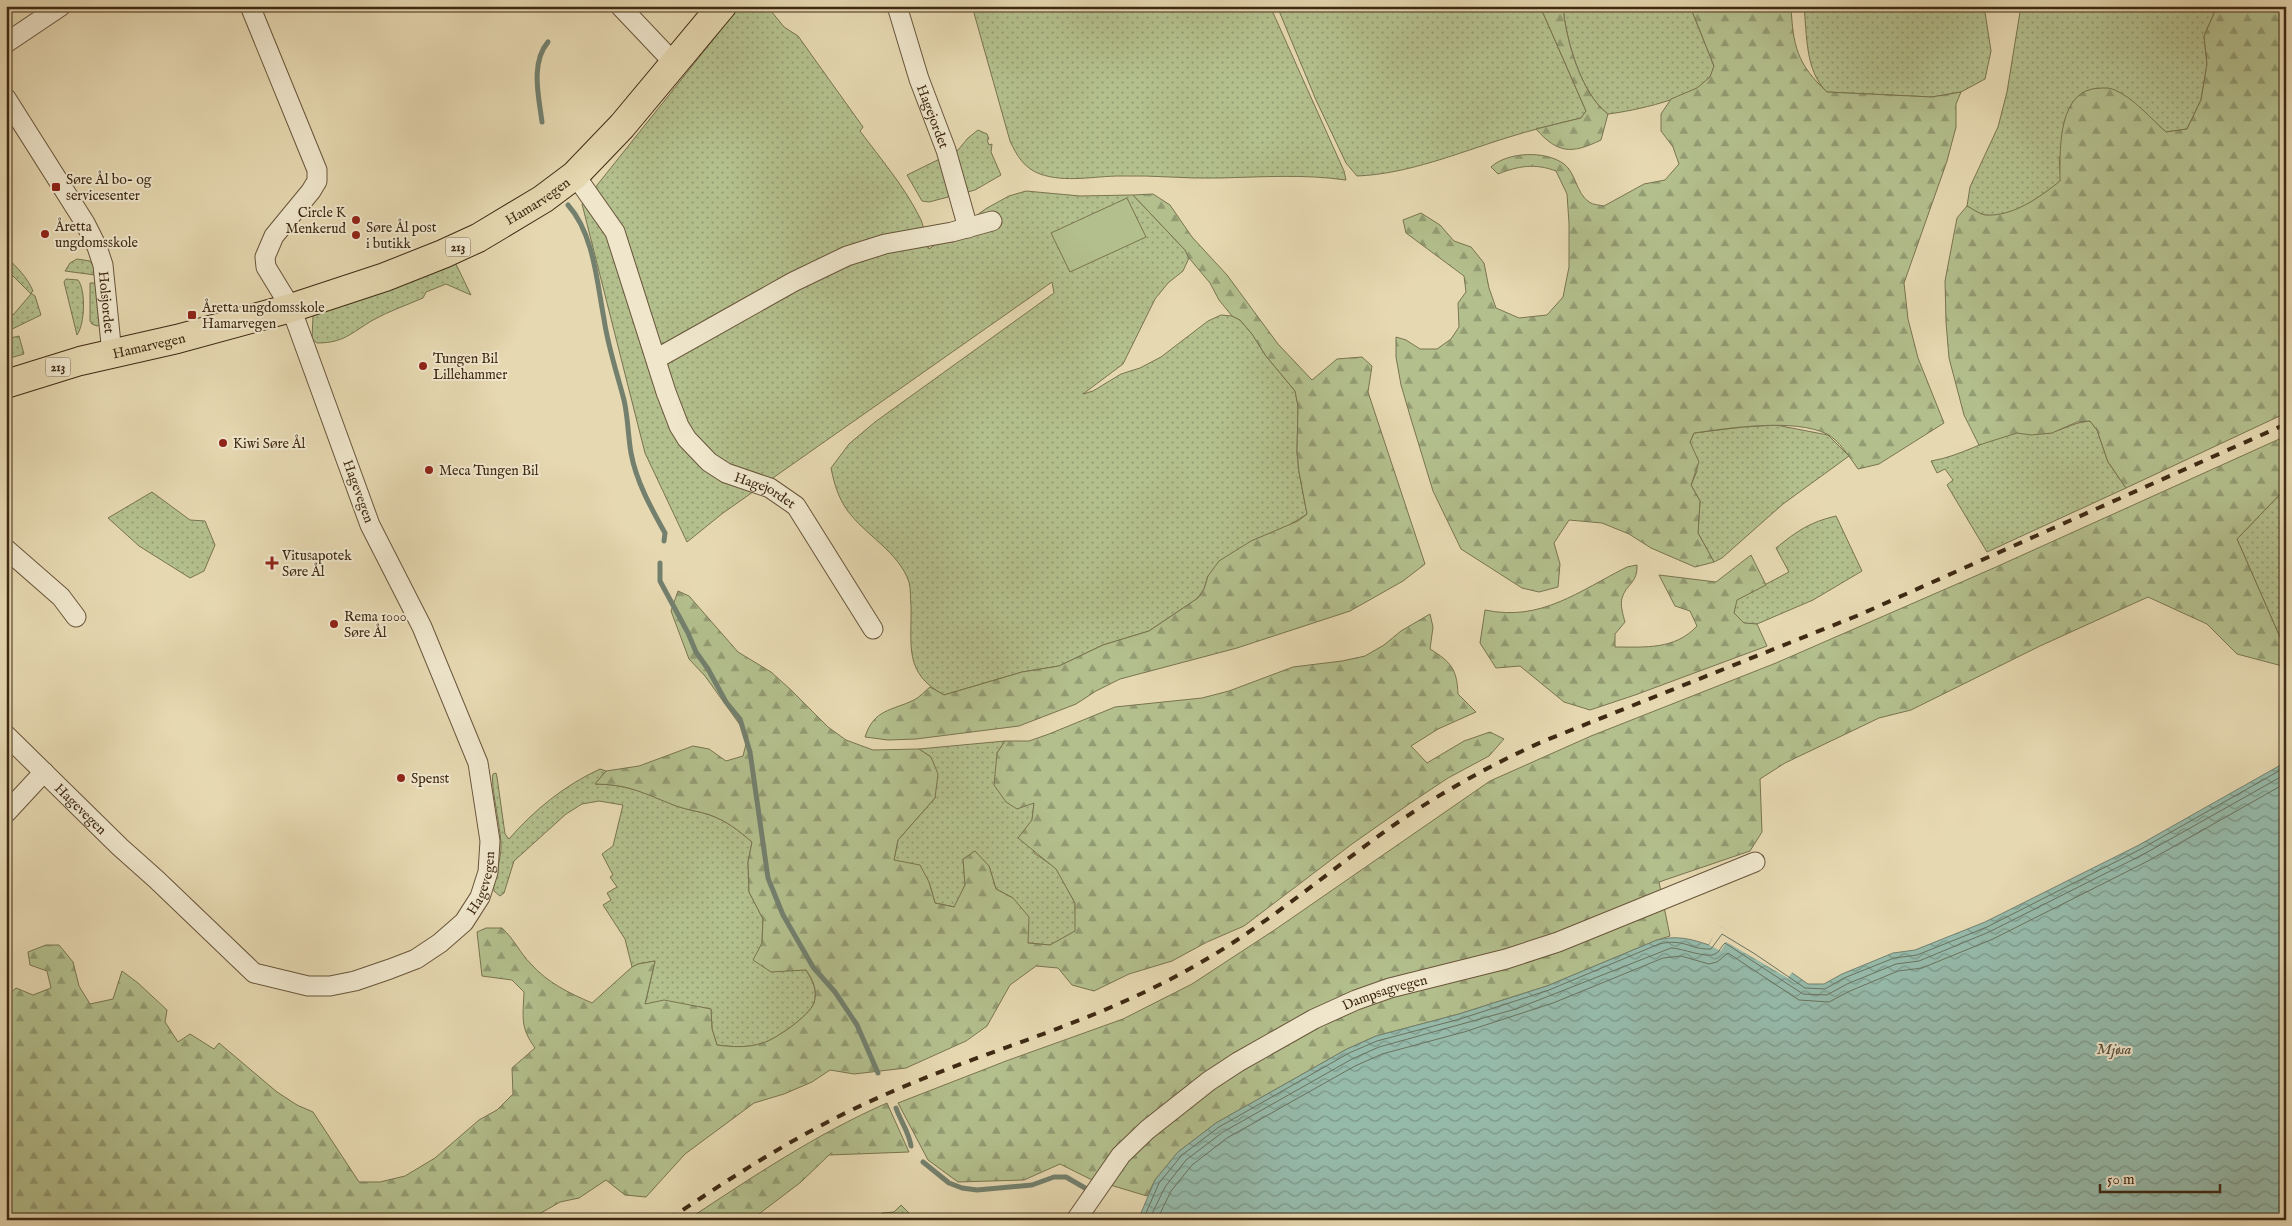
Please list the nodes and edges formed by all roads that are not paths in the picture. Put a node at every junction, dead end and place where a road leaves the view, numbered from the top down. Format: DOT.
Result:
graph roads {
  1 [pos="61,6"];
  2 [pos="250,6"];
  3 [pos="620,6"];
  4 [pos="722,6"];
  5 [pos="897,6"];
  6 [pos="6,43"];
  7 [pos="675,64"];
  8 [pos="6,98"];
  9 [pos="575,175"];
  10 [pos="992,222"];
  11 [pos="968,228"];
  12 [pos="291,308"];
  13 [pos="112,354"];
  14 [pos="656,359"];
  15 [pos="6,384"];
  16 [pos="6,549"];
  17 [pos="76,617"];
  18 [pos="873,629"];
  19 [pos="6,735"];
  20 [pos="44,772"];
  21 [pos="6,814"];
  22 [pos="1755,862"];
  23 [pos="1076,1220"];
  1 -- 6 [label="street"];
  2 -- 12 [label="street"];
  3 -- 7 [label="street"];
  4 -- 7 [label="main road, Hamarvegen / 213"];
  5 -- 11 [label="street, Hagejordet"];
  7 -- 9 [label="main road, Hamarvegen / 213"];
  8 -- 13 [label="street, Holsjordet"];
  9 -- 12 [label="main road, Hamarvegen / 213"];
  9 -- 14 [label="street, Hagejordet"];
  10 -- 11 [label="street"];
  11 -- 14 [label="street"];
  12 -- 13 [label="main road, Hamarvegen / 213"];
  12 -- 20 [label="street, Hagevegen"];
  13 -- 15 [label="main road, Hamarvegen / 213"];
  14 -- 18 [label="street, Hagejordet"];
  16 -- 17 [label="street"];
  19 -- 20 [label="street, Hagevegen"];
  20 -- 21 [label="street"];
  22 -- 23 [label="street, Dampsagvegen"];
}
